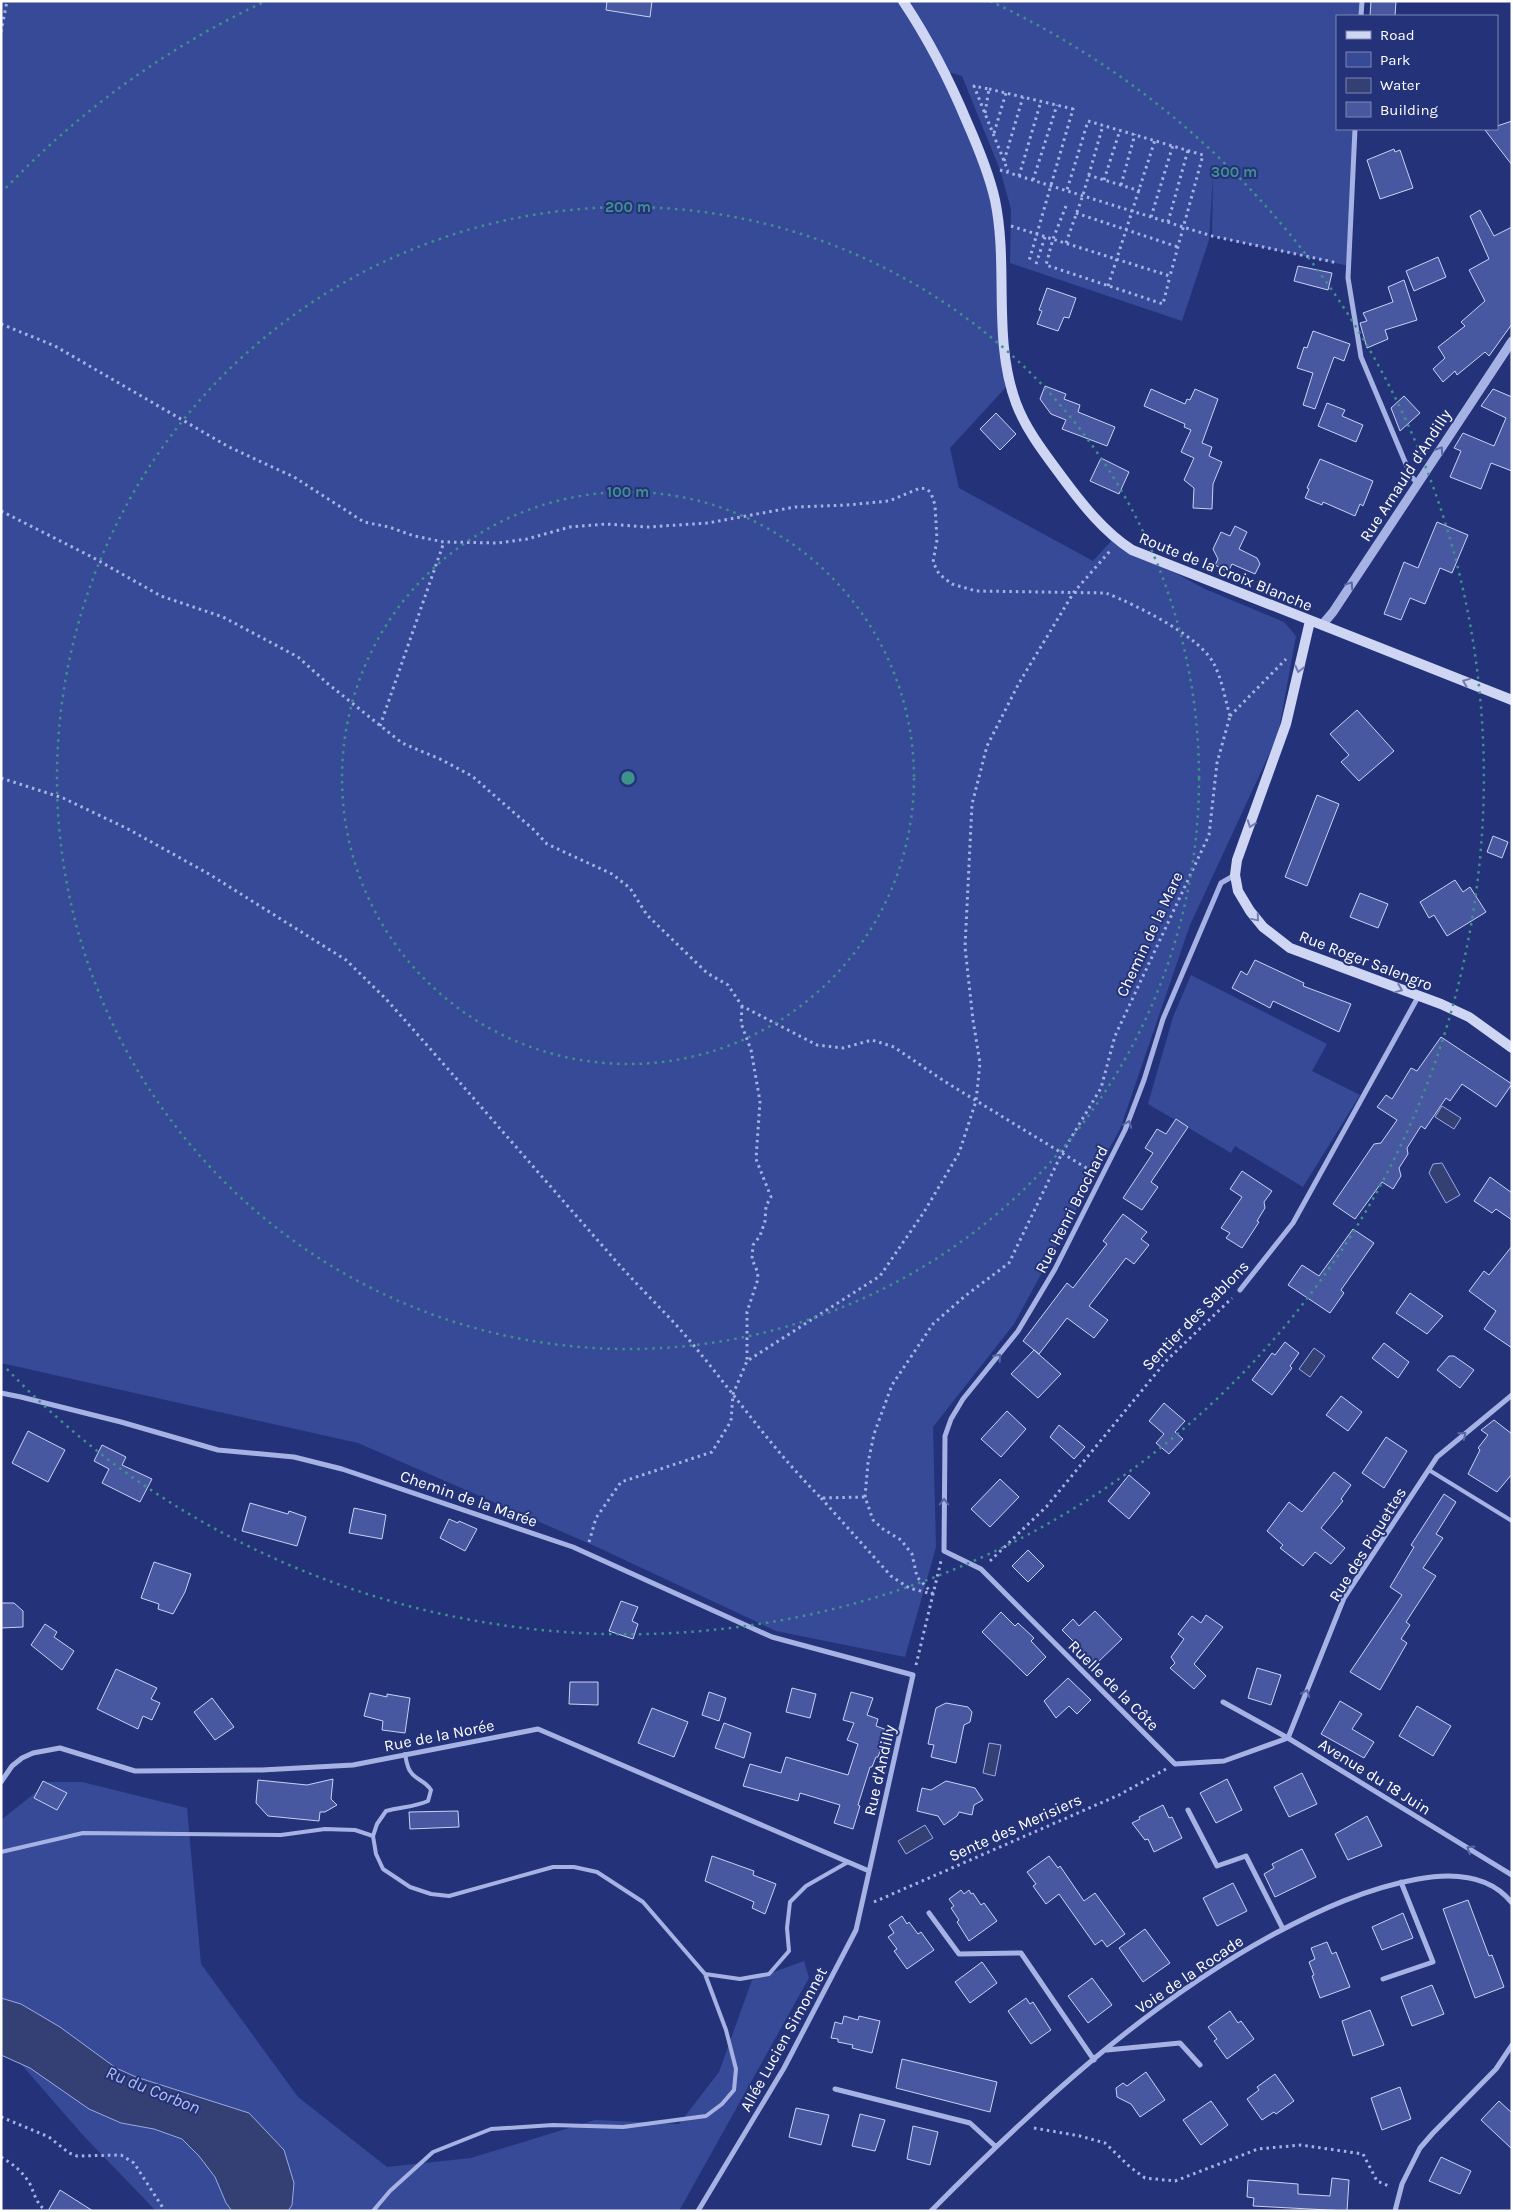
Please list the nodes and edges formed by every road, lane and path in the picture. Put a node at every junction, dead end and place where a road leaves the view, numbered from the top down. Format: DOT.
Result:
graph roads {
  1 [pos="7,1"];
  2 [pos="903,1"];
  3 [pos="1362,1"];
  4 [pos="1361,15"];
  5 [pos="1,32"];
  6 [pos="989,89"];
  7 [pos="1006,93"];
  8 [pos="1024,97"];
  9 [pos="1040,101"];
  10 [pos="1057,105"];
  11 [pos="985,113"];
  12 [pos="1103,125"];
  13 [pos="1120,130"];
  14 [pos="1355,130"];
  15 [pos="993,134"];
  16 [pos="1135,134"];
  17 [pos="1155,140"];
  18 [pos="1173,145"];
  19 [pos="1188,150"];
  20 [pos="1004,161"];
  21 [pos="1008,172"];
  22 [pos="988,173"];
  23 [pos="1088,175"];
  24 [pos="1019,176"];
  25 [pos="1033,180"];
  26 [pos="1104,180"];
  27 [pos="1121,185"];
  28 [pos="1051,186"];
  29 [pos="1067,190"];
  30 [pos="1140,191"];
  31 [pos="1083,195"];
  32 [pos="1066,206"];
  33 [pos="1133,211"];
  34 [pos="1076,213"];
  35 [pos="1151,217"];
  36 [pos="1168,222"];
  37 [pos="1000,227"];
  38 [pos="1184,227"];
  39 [pos="1127,230"];
  40 [pos="1037,234"];
  41 [pos="1045,237"];
  42 [pos="1053,239"];
  43 [pos="1066,243"];
  44 [pos="1178,247"];
  45 [pos="1117,259"];
  46 [pos="1029,261"];
  47 [pos="1036,264"];
  48 [pos="1349,266"];
  49 [pos="1170,276"];
  50 [pos="1108,286"];
  51 [pos="1,324"];
  52 [pos="1512,341"];
  53 [pos="1418,484"];
  54 [pos="2,510"];
  55 [pos="444,542"];
  56 [pos="1112,549"];
  57 [pos="1074,592"];
  58 [pos="1310,621"];
  59 [pos="1322,625"];
  60 [pos="1307,637"];
  61 [pos="1512,700"];
  62 [pos="1230,716"];
  63 [pos="380,726"];
  64 [pos="1,778"];
  65 [pos="1235,875"];
  66 [pos="1418,997"];
  67 [pos="742,1006"];
  68 [pos="1512,1048"];
  69 [pos="976,1101"];
  70 [pos="1062,1153"];
  71 [pos="1101,1177"];
  72 [pos="1240,1290"];
  73 [pos="746,1361"];
  74 [pos="1,1393"];
  75 [pos="733,1394"];
  76 [pos="1512,1394"];
  77 [pos="1429,1470"];
  78 [pos="865,1497"];
  79 [pos="821,1498"];
  80 [pos="1512,1521"];
  81 [pos="944,1551"];
  82 [pos="586,1552"];
  83 [pos="981,1569"];
  84 [pos="933,1594"];
  85 [pos="913,1675"];
  86 [pos="1223,1702"];
  87 [pos="1288,1738"];
  88 [pos="405,1754"];
  89 [pos="1175,1764"];
  90 [pos="1,1782"];
  91 [pos="1188,1810"];
  92 [pos="373,1836"];
  93 [pos="1,1852"];
  94 [pos="848,1862"];
  95 [pos="869,1871"];
  96 [pos="1512,1875"];
  97 [pos="1401,1882"];
  98 [pos="1512,1902"];
  99 [pos="862,1907"];
  100 [pos="930,1913"];
  101 [pos="1283,1930"];
  102 [pos="705,1974"];
  103 [pos="1383,1979"];
  104 [pos="1512,2045"];
  105 [pos="1106,2050"];
  106 [pos="1094,2060"];
  107 [pos="1200,2065"];
  108 [pos="836,2089"];
  109 [pos="1,2117"];
  110 [pos="1019,2126"];
  111 [pos="995,2146"];
  112 [pos="1,2156"];
  113 [pos="1400,2190"];
  114 [pos="46,2211"];
  115 [pos="165,2211"];
  116 [pos="373,2211"];
  117 [pos="698,2211"];
  118 [pos="931,2211"];
  119 [pos="1395,2211"];
  1 -- 5 [label="path"];
  2 -- 22 [label="main road, Route de la Croix Blanche"];
  3 -- 4 [label="street"];
  6 -- 7 [label="path"];
  6 -- 11 [label="path"];
  6 -- 11 [label="path"];
  7 -- 8 [label="path"];
  7 -- 15 [label="path"];
  8 -- 9 [label="path"];
  8 -- 20 [label="path"];
  9 -- 10 [label="path"];
  9 -- 24 [label="path"];
  10 -- 25 [label="path"];
  10 -- 28 [label="path"];
  11 -- 15 [label="path"];
  12 -- 13 [label="path"];
  12 -- 23 [label="path"];
  12 -- 29 [label="path"];
  13 -- 16 [label="path"];
  13 -- 26 [label="path"];
  14 -- 48 [label="street"];
  15 -- 20 [label="path"];
  16 -- 17 [label="path"];
  16 -- 27 [label="path"];
  17 -- 18 [label="path"];
  17 -- 30 [label="path"];
  18 -- 19 [label="path"];
  18 -- 35 [label="path"];
  19 -- 36 [label="path"];
  19 -- 38 [label="path"];
  20 -- 21 [label="path"];
  21 -- 22 [label="path"];
  21 -- 24 [label="path"];
  22 -- 37 [label="main road, Route de la Croix Blanche"];
  23 -- 26 [label="path"];
  23 -- 31 [label="path"];
  24 -- 25 [label="path"];
  25 -- 28 [label="path"];
  26 -- 27 [label="path"];
  27 -- 30 [label="path"];
  28 -- 29 [label="path"];
  28 -- 40 [label="path"];
  29 -- 31 [label="path"];
  30 -- 33 [label="path"];
  31 -- 33 [label="path"];
  31 -- 34 [label="path"];
  32 -- 42 [label="path"];
  33 -- 35 [label="path"];
  33 -- 39 [label="path"];
  34 -- 39 [label="path"];
  34 -- 43 [label="path"];
  35 -- 36 [label="path"];
  36 -- 38 [label="path"];
  37 -- 40 [label="path"];
  37 -- 58 [label="main road, Route de la Croix Blanche"];
  38 -- 44 [label="path"];
  38 -- 48 [label="path"];
  39 -- 44 [label="path"];
  39 -- 45 [label="path"];
  40 -- 41 [label="path"];
  40 -- 46 [label="path"];
  41 -- 42 [label="path"];
  41 -- 47 [label="path"];
  42 -- 43 [label="path"];
  42 -- 50 [label="path"];
  43 -- 45 [label="path"];
  44 -- 49 [label="path"];
  45 -- 49 [label="path"];
  45 -- 50 [label="path"];
  48 -- 53 [label="street"];
  49 -- 50 [label="path"];
  51 -- 55 [label="path"];
  53 -- 52 [label="street, Rue Arnauld d'Andilly, one-way"];
  59 -- 53 [label="street, Rue Arnauld d'Andilly, one-way"];
  54 -- 63 [label="path"];
  55 -- 57 [label="path"];
  55 -- 63 [label="path"];
  56 -- 57 [label="path"];
  57 -- 62 [label="path"];
  57 -- 69 [label="path"];
  58 -- 59 [label="main road, Route de la Croix Blanche"];
  58 -- 60 [label="main road"];
  61 -- 59 [label="main road, Route de la Croix Blanche, one-way"];
  60 -- 62 [label="path"];
  60 -- 65 [label="main road, one-way"];
  62 -- 70 [label="path, Chemin de la Mare"];
  63 -- 67 [label="path"];
  64 -- 75 [label="path"];
  65 -- 66 [label="main road, Rue Roger Salengro, one-way"];
  71 -- 65 [label="street, Rue Henri Brochard, one-way"];
  66 -- 68 [label="main road, Rue Roger Salengro"];
  66 -- 72 [label="street, Sentier des Sablons"];
  67 -- 69 [label="path"];
  67 -- 73 [label="path"];
  69 -- 70 [label="path"];
  69 -- 73 [label="path"];
  70 -- 71 [label="path"];
  70 -- 78 [label="path, Chemin de la Mare"];
  81 -- 71 [label="street, Rue Henri Brochard, one-way"];
  72 -- 83 [label="path, Sentier des Sablons"];
  73 -- 75 [label="path"];
  74 -- 82 [label="street, Chemin de la Marée"];
  75 -- 79 [label="path"];
  75 -- 82 [label="path"];
  77 -- 76 [label="street, Rue des Piquettes, one-way"];
  77 -- 80 [label="lane"];
  87 -- 77 [label="street, Rue des Piquettes, one-way"];
  78 -- 79 [label="path"];
  78 -- 84 [label="path"];
  79 -- 84 [label="path"];
  81 -- 83 [label="street, Ruelle de la Côte"];
  81 -- 84 [label="path"];
  82 -- 85 [label="street, Chemin de la Marée"];
  83 -- 89 [label="street, Ruelle de la Côte"];
  84 -- 85 [label="path"];
  85 -- 95 [label="street, Rue d'Andilly"];
  86 -- 87 [label="street, Avenue du 18 Juin"];
  87 -- 89 [label="street"];
  96 -- 87 [label="street, Avenue du 18 Juin, one-way"];
  88 -- 90 [label="street, Rue de la Norée"];
  88 -- 92 [label="lane"];
  88 -- 94 [label="street, Rue de la Norée"];
  89 -- 99 [label="path, Sente des Merisiers"];
  91 -- 101 [label="street"];
  92 -- 93 [label="lane"];
  92 -- 102 [label="lane"];
  94 -- 95 [label="street, Rue de la Norée"];
  94 -- 102 [label="lane"];
  95 -- 99 [label="street, Allée Lucien Simonnet"];
  97 -- 98 [label="street, Voie de la Rocade"];
  97 -- 101 [label="street, Voie de la Rocade"];
  97 -- 103 [label="street"];
  99 -- 117 [label="street, Allée Lucien Simonnet"];
  100 -- 106 [label="street"];
  101 -- 105 [label="street, Voie de la Rocade"];
  102 -- 116 [label="lane"];
  104 -- 113 [label="street"];
  105 -- 106 [label="street, Voie de la Rocade"];
  105 -- 107 [label="street"];
  106 -- 110 [label="street, Voie de la Rocade"];
  108 -- 111 [label="street"];
  109 -- 115 [label="path"];
  110 -- 111 [label="street, Voie de la Rocade"];
  110 -- 113 [label="path"];
  111 -- 118 [label="street, Voie de la Rocade"];
  112 -- 114 [label="path"];
  113 -- 119 [label="street"];
}
